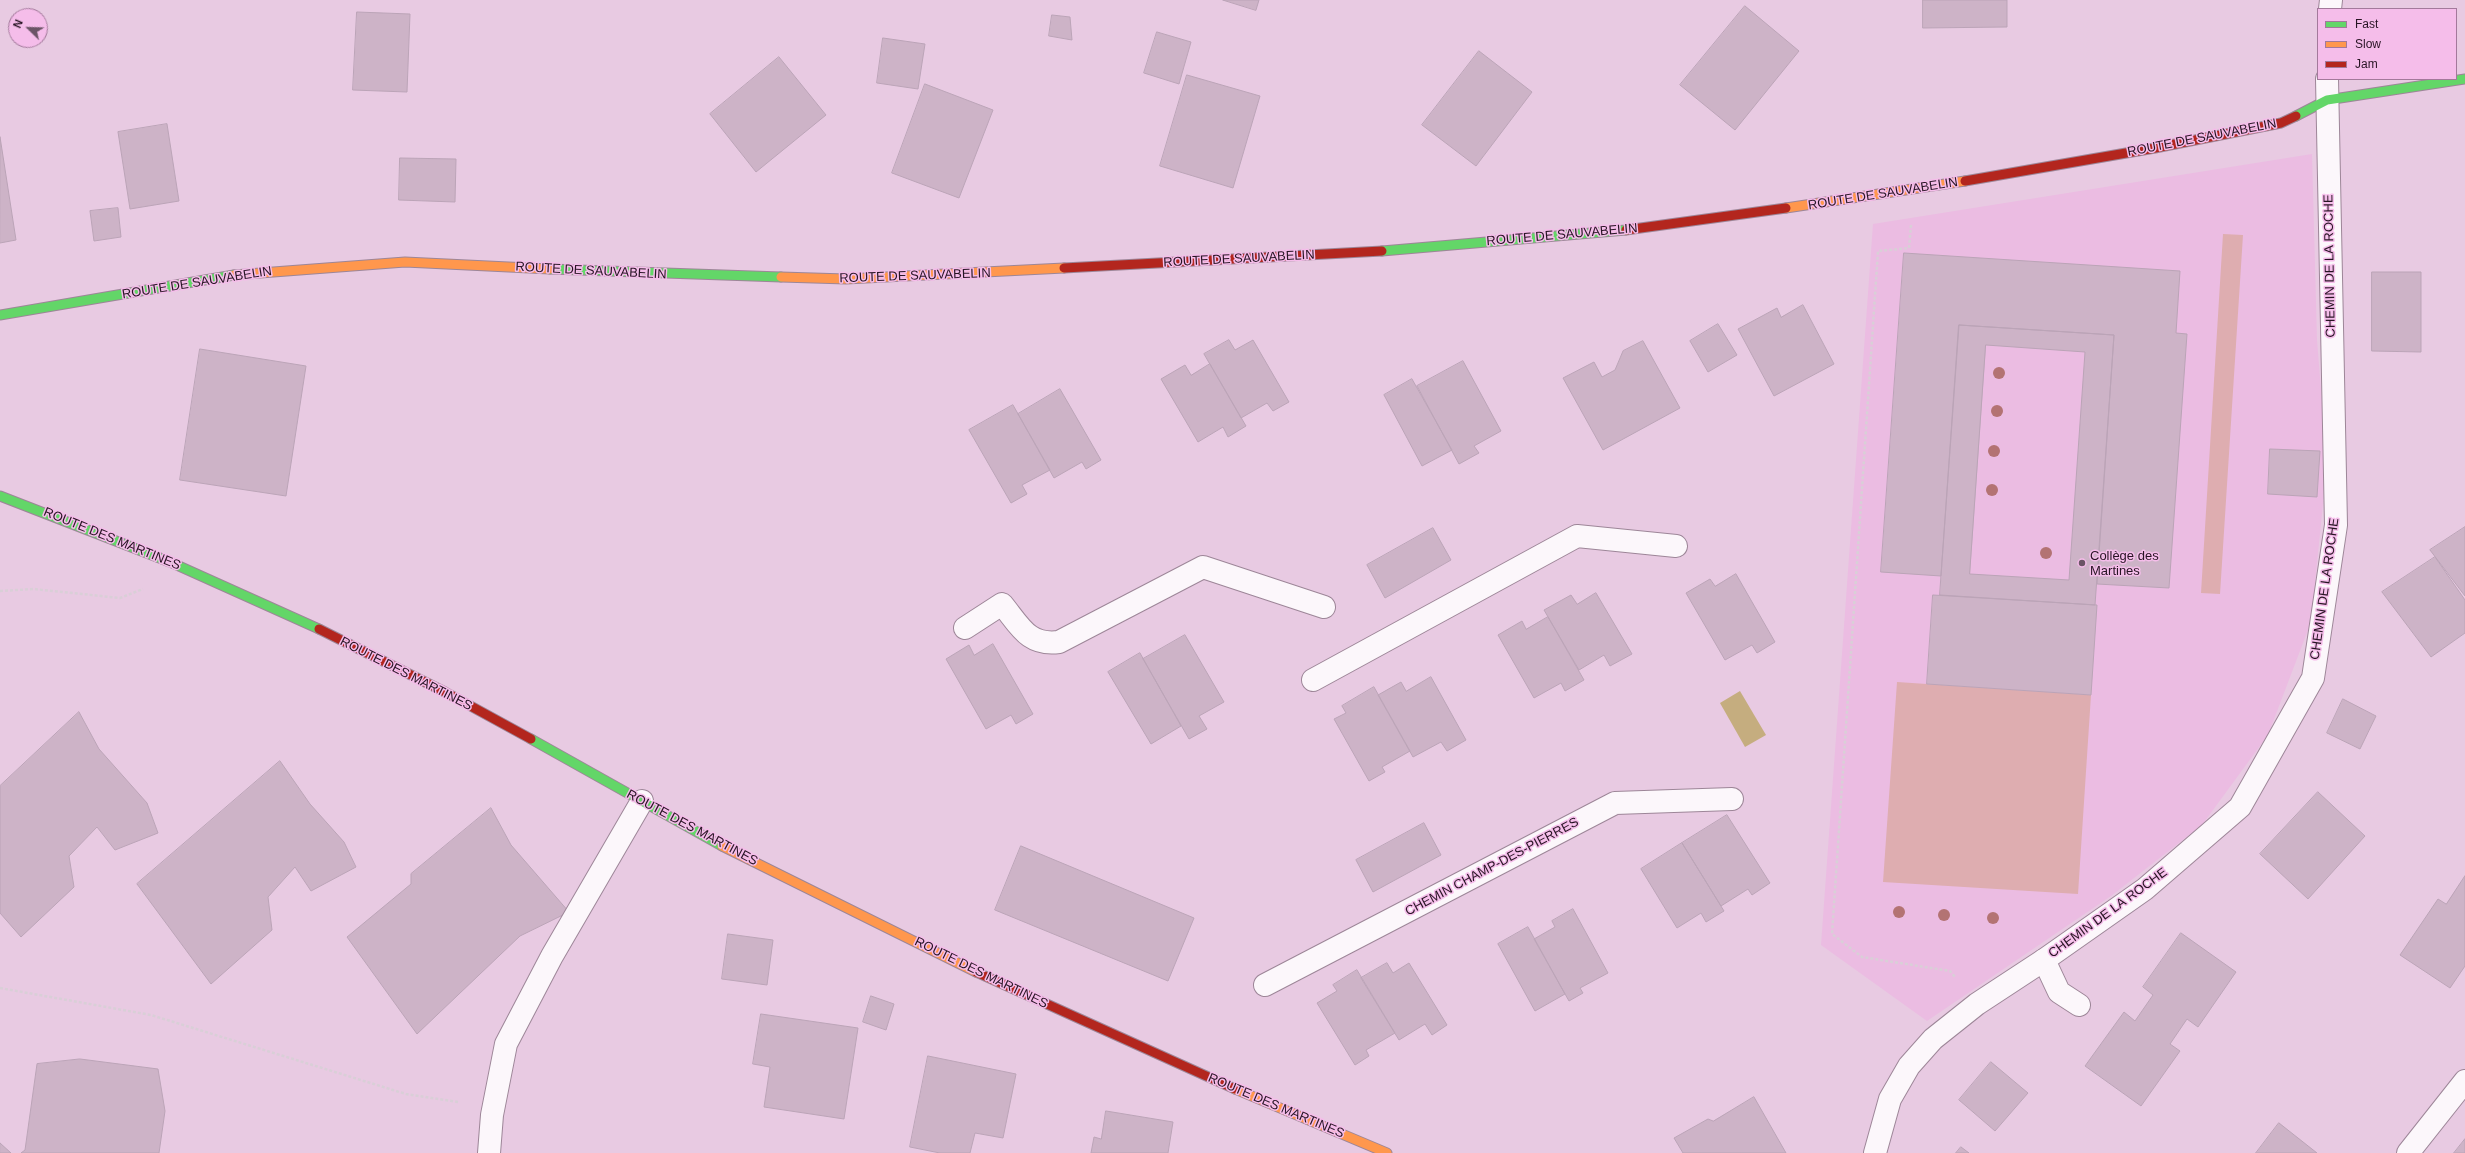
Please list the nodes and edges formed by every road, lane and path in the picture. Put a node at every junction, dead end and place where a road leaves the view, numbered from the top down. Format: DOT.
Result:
graph roads {
  1 [pos="2451,80"];
  2 [pos="2327,89"];
  3 [pos="1912,219"];
  4 [pos="0,315"];
  5 [pos="0,496"];
  6 [pos="1676,546"];
  7 [pos="145,588"];
  8 [pos="0,591"];
  9 [pos="1324,607"];
  10 [pos="965,628"];
  11 [pos="1313,680"];
  12 [pos="1732,799"];
  13 [pos="642,801"];
  14 [pos="2044,960"];
  15 [pos="1265,985"];
  16 [pos="0,988"];
  17 [pos="1977,1004"];
  18 [pos="2079,1005"];
  19 [pos="2465,1081"];
  20 [pos="493,1108"];
  21 [pos="490,1153"];
  22 [pos="1387,1153"];
  23 [pos="1875,1153"];
  24 [pos="2408,1153"];
  1 -- 2 [label="street, ROUTE DE SAUVABELIN"];
  2 -- 4 [label="street, ROUTE DE SAUVABELIN"];
  2 -- 14 [label="street, CHEMIN DE LA ROCHE"];
  3 -- 17 [label="path"];
  5 -- 13 [label="street, ROUTE DES MARTINES"];
  6 -- 11 [label="street"];
  7 -- 8 [label="path"];
  9 -- 10 [label="street"];
  12 -- 15 [label="street, CHEMIN CHAMP-DES-PIERRES"];
  13 -- 20 [label="street"];
  13 -- 22 [label="street, ROUTE DES MARTINES"];
  14 -- 17 [label="street"];
  14 -- 18 [label="street"];
  16 -- 20 [label="path"];
  17 -- 23 [label="street"];
  19 -- 24 [label="street"];
  20 -- 21 [label="street"];
}
